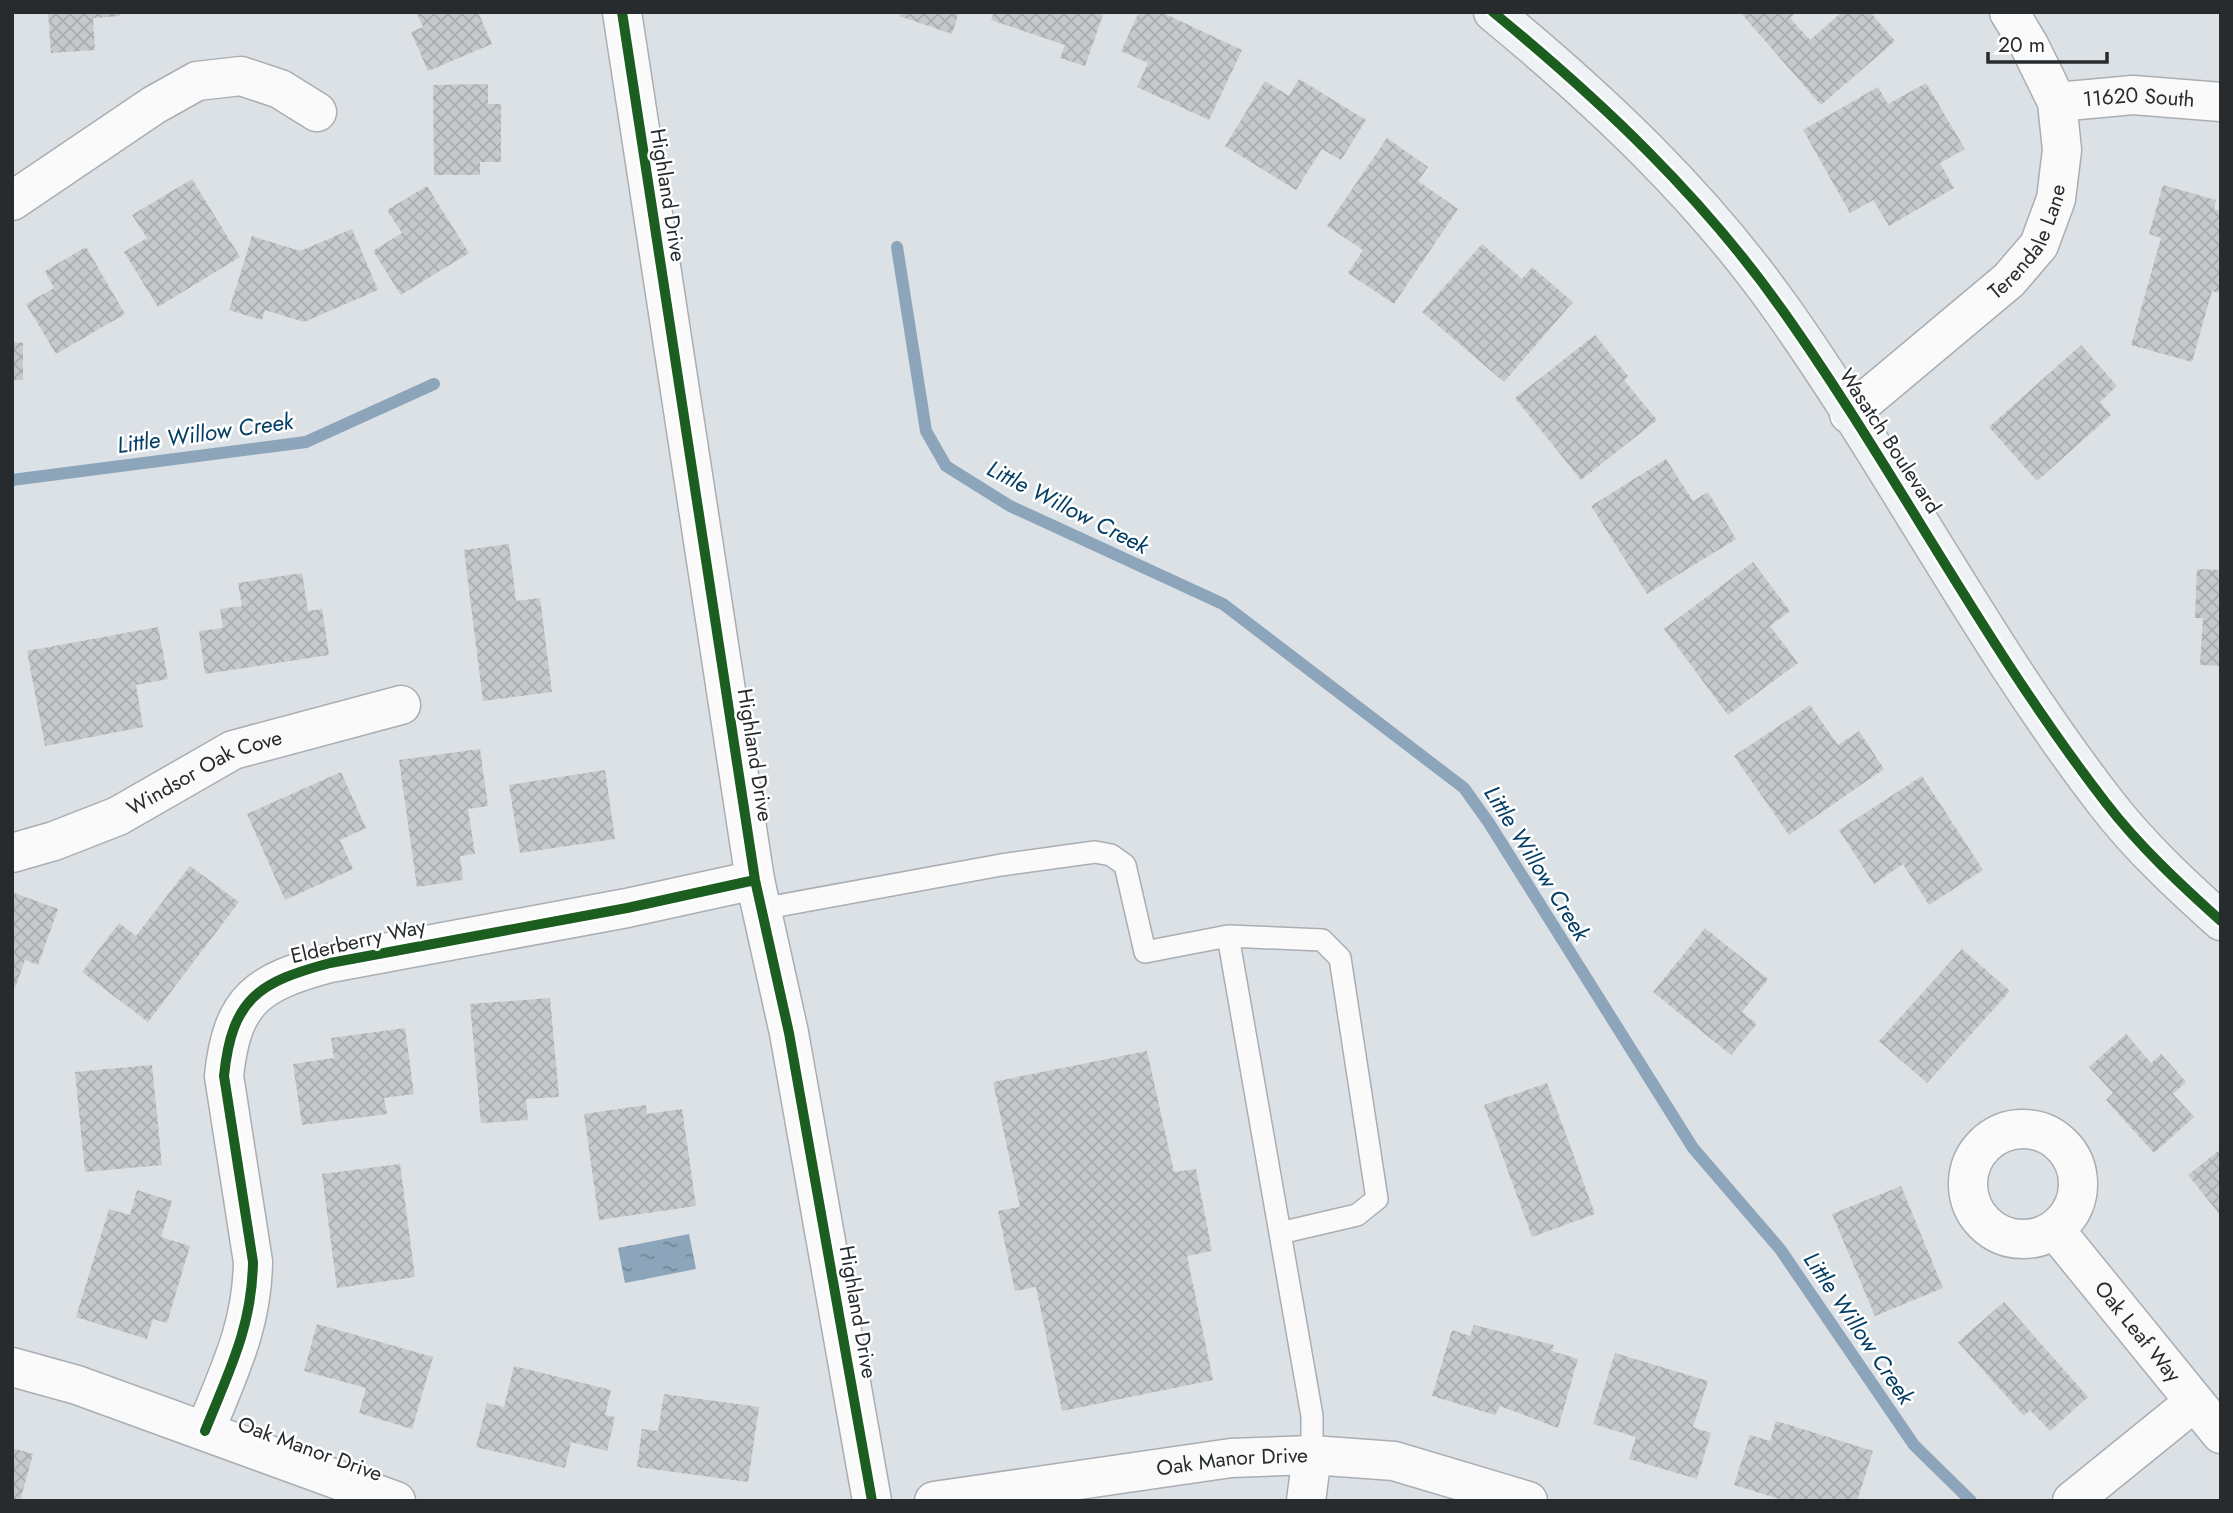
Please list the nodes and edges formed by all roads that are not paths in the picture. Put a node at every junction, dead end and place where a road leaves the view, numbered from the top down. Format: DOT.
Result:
graph roads {
  1 [pos="622,12"];
  2 [pos="1493,12"];
  3 [pos="2009,12"];
  4 [pos="2057,102"];
  5 [pos="2221,102"];
  6 [pos="317,112"];
  7 [pos="12,201"];
  8 [pos="1849,414"];
  9 [pos="401,705"];
  10 [pos="12,853"];
  11 [pos="758,895"];
  12 [pos="2221,921"];
  13 [pos="1228,936"];
  14 [pos="2055,1230"];
  15 [pos="1280,1233"];
  16 [pos="12,1367"];
  17 [pos="2193,1403"];
  18 [pos="205,1431"];
  19 [pos="2221,1434"];
  20 [pos="1312,1455"];
  21 [pos="396,1501"];
  22 [pos="872,1501"];
  23 [pos="934,1501"];
  24 [pos="1306,1501"];
  25 [pos="1528,1501"];
  26 [pos="2072,1501"];
  1 -- 11 [label="street, Highland Drive"];
  2 -- 8 [label="main road, Wasatch Boulevard"];
  3 -- 4 [label="street, Terendale Lane"];
  4 -- 5 [label="street, 11620 South"];
  4 -- 8 [label="street, Terendale Lane"];
  6 -- 7 [label="street"];
  8 -- 12 [label="main road, Wasatch Boulevard"];
  9 -- 10 [label="street, Windsor Oak Cove"];
  11 -- 13 [label="lane"];
  11 -- 18 [label="street, Elderberry Way"];
  11 -- 22 [label="street, Highland Drive"];
  13 -- 15 [label="lane"];
  13 -- 15 [label="lane"];
  14 -- 17 [label="street, Oak Leaf Way"];
  15 -- 20 [label="lane"];
  16 -- 18 [label="street, Oak Manor Drive"];
  17 -- 19 [label="street, Oak Leaf Way"];
  17 -- 26 [label="street"];
  18 -- 21 [label="street, Oak Manor Drive"];
  20 -- 23 [label="street, Oak Manor Drive"];
  20 -- 24 [label="street"];
  20 -- 25 [label="street, Oak Manor Drive"];
}
